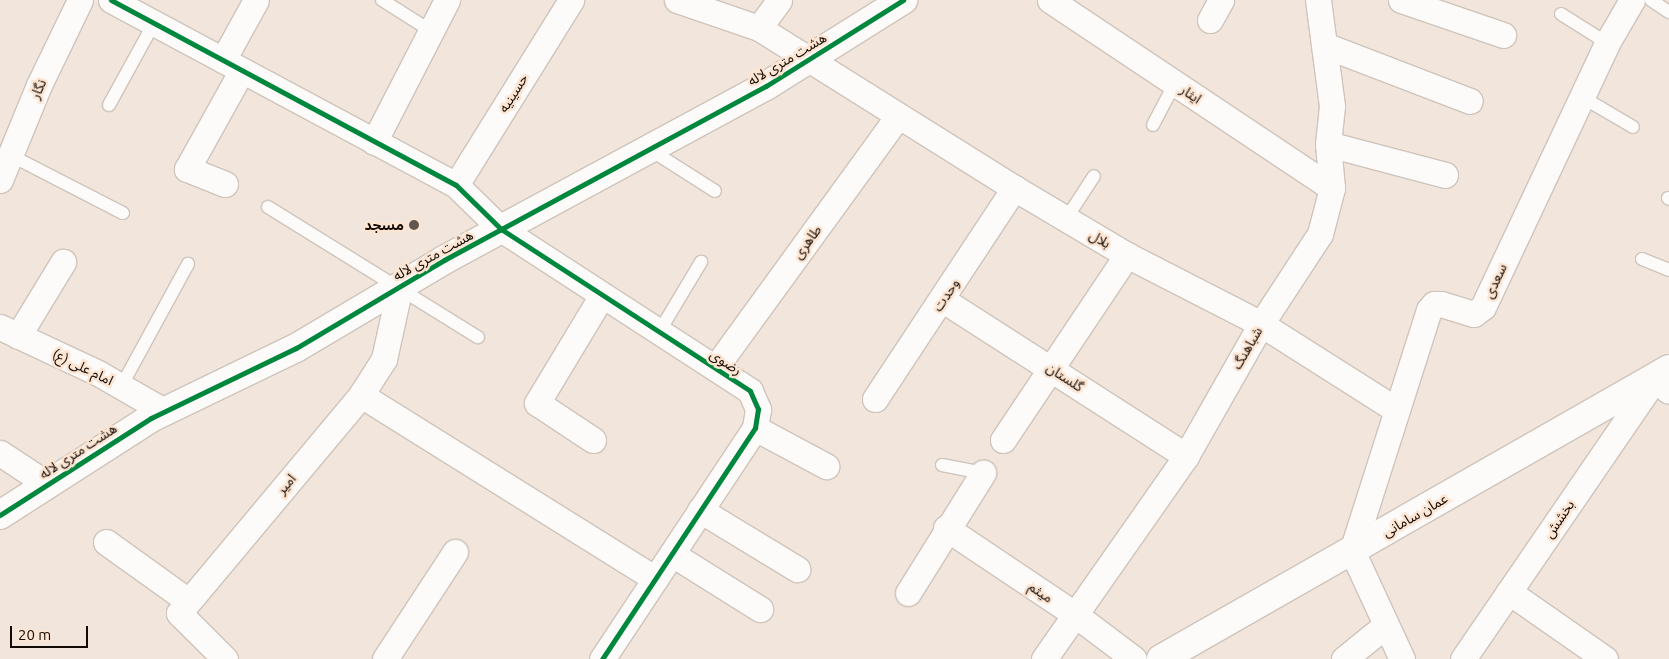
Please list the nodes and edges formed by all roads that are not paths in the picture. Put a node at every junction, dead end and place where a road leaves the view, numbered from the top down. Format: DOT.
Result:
graph roads {
  1 [pos="80,0"];
  2 [pos="111,0"];
  3 [pos="256,0"];
  4 [pos="382,0"];
  5 [pos="447,0"];
  6 [pos="571,0"];
  7 [pos="677,0"];
  8 [pos="779,0"];
  9 [pos="903,0"];
  10 [pos="1050,0"];
  11 [pos="1318,0"];
  12 [pos="1401,0"];
  13 [pos="1632,0"];
  14 [pos="1651,0"];
  15 [pos="1669,12"];
  16 [pos="1561,14"];
  17 [pos="154,23"];
  18 [pos="759,28"];
  19 [pos="431,31"];
  20 [pos="1503,35"];
  21 [pos="1608,43"];
  22 [pos="1324,44"];
  23 [pos="812,58"];
  24 [pos="233,65"];
  25 [pos="1175,84"];
  26 [pos="1582,98"];
  27 [pos="1470,101"];
  28 [pos="110,105"];
  29 [pos="898,116"];
  30 [pos="1153,125"];
  31 [pos="1633,127"];
  32 [pos="374,142"];
  33 [pos="1328,144"];
  34 [pos="649,149"];
  35 [pos="10,155"];
  36 [pos="1445,175"];
  37 [pos="1094,176"];
  38 [pos="0,180"];
  39 [pos="225,184"];
  40 [pos="456,185"];
  41 [pos="1014,188"];
  42 [pos="1332,188"];
  43 [pos="714,191"];
  44 [pos="268,207"];
  45 [pos="123,213"];
  46 [pos="1066,219"];
  47 [pos="501,230"];
  48 [pos="1127,255"];
  49 [pos="1642,259"];
  50 [pos="63,262"];
  51 [pos="701,262"];
  52 [pos="188,264"];
  53 [pos="1669,270"];
  54 [pos="400,286"];
  55 [pos="601,297"];
  56 [pos="943,300"];
  57 [pos="1261,324"];
  58 [pos="9,331"];
  59 [pos="659,332"];
  60 [pos="478,337"];
  61 [pos="715,368"];
  62 [pos="1051,368"];
  63 [pos="1664,379"];
  64 [pos="122,385"];
  65 [pos="361,395"];
  66 [pos="875,400"];
  67 [pos="1395,409"];
  68 [pos="164,411"];
  69 [pos="755,428"];
  70 [pos="593,440"];
  71 [pos="1003,440"];
  72 [pos="0,453"];
  73 [pos="1186,456"];
  74 [pos="826,466"];
  75 [pos="942,466"];
  76 [pos="984,473"];
  77 [pos="48,484"];
  78 [pos="700,510"];
  79 [pos="0,515"];
  80 [pos="946,528"];
  81 [pos="106,542"];
  82 [pos="1352,551"];
  83 [pos="454,552"];
  84 [pos="672,554"];
  85 [pos="797,569"];
  86 [pos="655,578"];
  87 [pos="908,592"];
  88 [pos="1509,592"];
  89 [pos="188,601"];
  90 [pos="760,609"];
  91 [pos="1073,614"];
  92 [pos="1386,625"];
  93 [pos="611,656"];
  94 [pos="223,658"];
  95 [pos="385,659"];
  96 [pos="1044,659"];
  97 [pos="1134,659"];
  98 [pos="1161,659"];
  99 [pos="1344,659"];
  100 [pos="1402,659"];
  101 [pos="1463,659"];
  102 [pos="1605,659"];
  1 -- 35 [label="street, نگار"];
  2 -- 17 [label="street, رضوی"];
  3 -- 24 [label="street"];
  4 -- 19 [label="lane"];
  5 -- 19 [label="street"];
  6 -- 40 [label="street, حسینیه"];
  7 -- 18 [label="street, بلال"];
  8 -- 18 [label="street"];
  9 -- 23 [label="street, هشت متری لاله"];
  10 -- 25 [label="street, ایثار"];
  11 -- 22 [label="street, شباهنگ"];
  12 -- 20 [label="street"];
  13 -- 21 [label="street, سعدی"];
  14 -- 15 [label="lane"];
  16 -- 21 [label="lane"];
  17 -- 24 [label="street, رضوی"];
  17 -- 28 [label="lane"];
  18 -- 23 [label="street, بلال"];
  19 -- 32 [label="street"];
  21 -- 26 [label="street, سعدی"];
  22 -- 27 [label="street"];
  22 -- 33 [label="street, شباهنگ"];
  23 -- 29 [label="street, بلال"];
  23 -- 34 [label="street, هشت متری لاله"];
  24 -- 32 [label="street, رضوی"];
  24 -- 39 [label="street"];
  25 -- 30 [label="lane"];
  25 -- 42 [label="street, ایثار"];
  26 -- 31 [label="lane"];
  26 -- 67 [label="street, سعدی"];
  29 -- 41 [label="street, بلال"];
  29 -- 61 [label="street, طاهری"];
  32 -- 40 [label="street, رضوی"];
  33 -- 36 [label="street"];
  33 -- 42 [label="street, شباهنگ"];
  34 -- 43 [label="lane"];
  34 -- 47 [label="street, هشت متری لاله"];
  35 -- 38 [label="street, نگار"];
  35 -- 45 [label="lane"];
  37 -- 46 [label="lane"];
  40 -- 47 [label="street, رضوی"];
  41 -- 46 [label="street, بلال"];
  41 -- 56 [label="street, وحدت"];
  42 -- 57 [label="street, شباهنگ"];
  44 -- 54 [label="lane"];
  46 -- 48 [label="street, بلال"];
  47 -- 54 [label="street, هشت متری لاله"];
  47 -- 55 [label="street, رضوی"];
  48 -- 57 [label="street, بلال"];
  48 -- 62 [label="street"];
  49 -- 53 [label="lane"];
  50 -- 58 [label="street"];
  51 -- 59 [label="lane"];
  52 -- 64 [label="lane"];
  54 -- 60 [label="lane"];
  54 -- 65 [label="street, امیر"];
  54 -- 68 [label="street, هشت متری لاله"];
  55 -- 59 [label="street, رضوی"];
  55 -- 70 [label="street"];
  56 -- 62 [label="street, گلستان"];
  56 -- 66 [label="street, وحدت"];
  57 -- 67 [label="street, بلال"];
  57 -- 73 [label="street, شباهنگ"];
  58 -- 64 [label="street, امام علی (ع)"];
  59 -- 61 [label="street, رضوی"];
  61 -- 69 [label="street, رضوی"];
  62 -- 71 [label="street"];
  62 -- 73 [label="street, گلستان"];
  63 -- 82 [label="street, عمان سامانی"];
  63 -- 88 [label="street, بخشش"];
  64 -- 68 [label="street, امام علی (ع)"];
  65 -- 86 [label="street"];
  65 -- 89 [label="street, امیر"];
  67 -- 82 [label="street, سعدی"];
  68 -- 77 [label="street, هشت متری لاله"];
  69 -- 74 [label="street"];
  69 -- 78 [label="street"];
  72 -- 77 [label="street"];
  73 -- 91 [label="street, شباهنگ"];
  75 -- 76 [label="lane"];
  76 -- 80 [label="street"];
  77 -- 79 [label="street, هشت متری لاله"];
  78 -- 84 [label="street"];
  78 -- 85 [label="street"];
  80 -- 87 [label="street"];
  80 -- 91 [label="street, میثم"];
  81 -- 89 [label="street"];
  82 -- 92 [label="street"];
  82 -- 98 [label="street, عمان سامانی"];
  83 -- 95 [label="street"];
  84 -- 86 [label="street"];
  84 -- 90 [label="street"];
  86 -- 93 [label="street"];
  88 -- 101 [label="street, بخشش"];
  88 -- 102 [label="street"];
  89 -- 94 [label="street, امیر"];
  91 -- 96 [label="street, شباهنگ"];
  91 -- 97 [label="street, میثم"];
  92 -- 99 [label="street"];
  92 -- 100 [label="street"];
}
